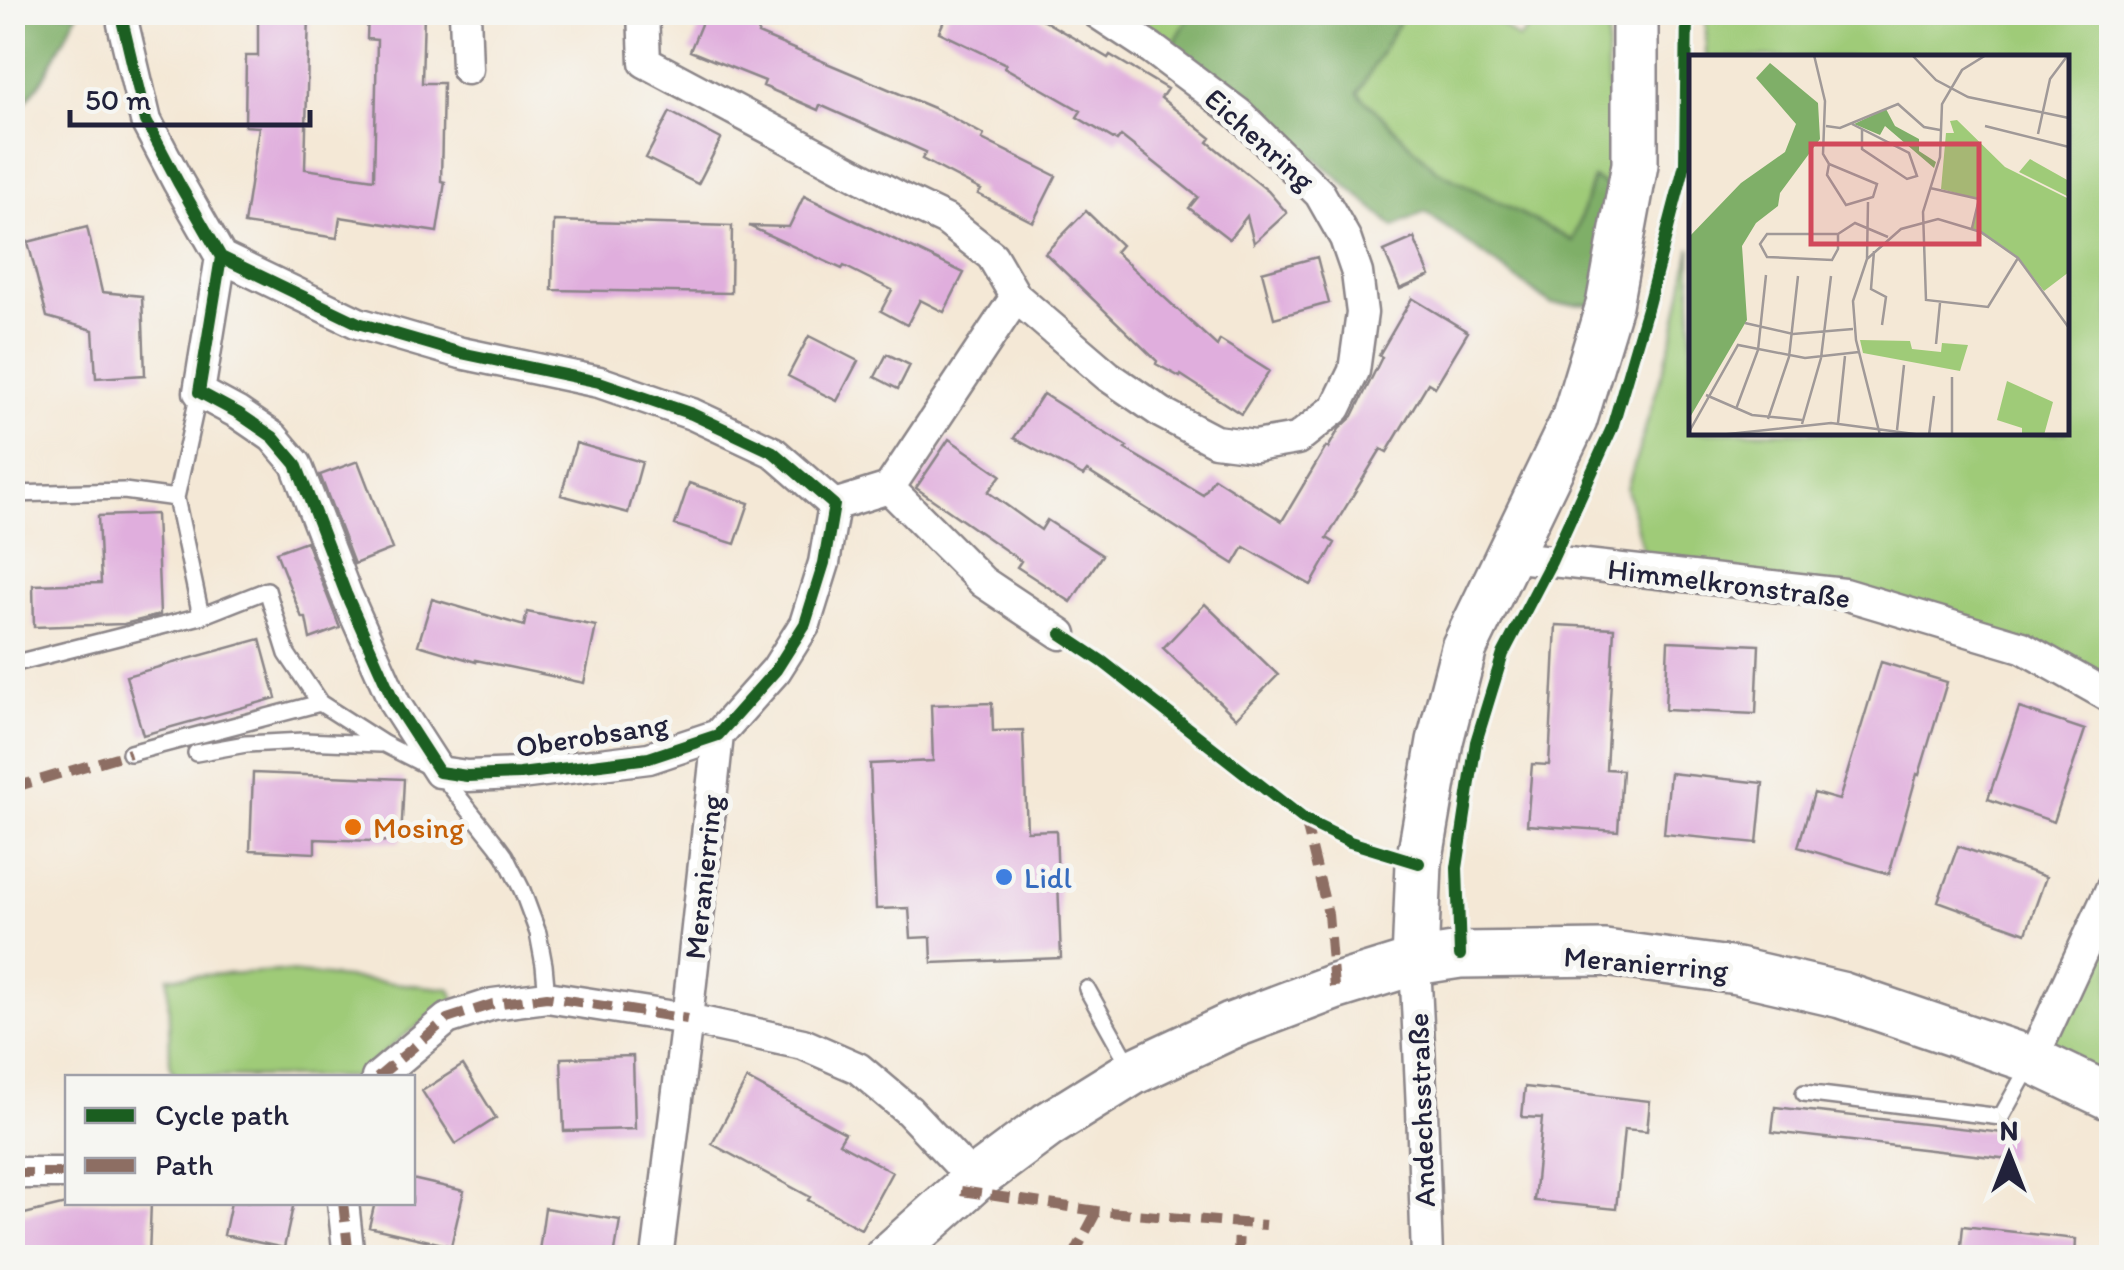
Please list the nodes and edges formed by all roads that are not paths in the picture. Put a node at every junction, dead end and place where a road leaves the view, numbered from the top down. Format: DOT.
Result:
graph roads {
  1 [pos="127,12"];
  2 [pos="465,12"];
  3 [pos="643,12"];
  4 [pos="1096,12"];
  5 [pos="1635,12"];
  6 [pos="467,68"];
  7 [pos="221,257"];
  8 [pos="1016,297"];
  9 [pos="199,392"];
  10 [pos="889,488"];
  11 [pos="12,494"];
  12 [pos="176,498"];
  13 [pos="834,505"];
  14 [pos="1507,556"];
  15 [pos="201,616"];
  16 [pos="1062,634"];
  17 [pos="12,664"];
  18 [pos="2112,698"];
  19 [pos="320,703"];
  20 [pos="718,735"];
  21 [pos="384,744"];
  22 [pos="130,754"];
  23 [pos="196,754"];
  24 [pos="439,772"];
  25 [pos="2112,887"];
  26 [pos="1414,962"];
  27 [pos="1088,989"];
  28 [pos="547,997"];
  29 [pos="686,1019"];
  30 [pos="2032,1060"];
  31 [pos="1133,1072"];
  32 [pos="381,1075"];
  33 [pos="1804,1093"];
  34 [pos="2112,1098"];
  35 [pos="65,1172"];
  36 [pos="12,1173"];
  37 [pos="974,1180"];
  38 [pos="343,1205"];
  39 [pos="349,1258"];
  40 [pos="657,1258"];
  41 [pos="886,1258"];
  42 [pos="1427,1258"];
  1 -- 7 [label="street"];
  2 -- 6 [label="street"];
  3 -- 8 [label="street, Eichenring"];
  4 -- 8 [label="street, Eichenring"];
  5 -- 14 [label="street"];
  7 -- 9 [label="street"];
  7 -- 13 [label="street"];
  8 -- 10 [label="street"];
  9 -- 12 [label="lane"];
  9 -- 24 [label="street"];
  10 -- 13 [label="street"];
  10 -- 16 [label="street"];
  11 -- 12 [label="lane"];
  12 -- 15 [label="lane"];
  13 -- 20 [label="street, Oberobsang"];
  14 -- 18 [label="street, Himmelkronstraße"];
  14 -- 26 [label="street"];
  15 -- 17 [label="lane"];
  15 -- 19 [label="lane"];
  19 -- 21 [label="lane"];
  19 -- 22 [label="lane"];
  20 -- 24 [label="street, Oberobsang"];
  20 -- 29 [label="street, Meranierring"];
  21 -- 23 [label="lane"];
  21 -- 24 [label="lane"];
  24 -- 28 [label="lane"];
  25 -- 30 [label="street"];
  26 -- 30 [label="street, Meranierring"];
  26 -- 31 [label="street, Meranierring"];
  26 -- 42 [label="street, Andechsstraße"];
  27 -- 31 [label="lane"];
  28 -- 29 [label="street"];
  28 -- 32 [label="street"];
  29 -- 37 [label="street"];
  29 -- 40 [label="street, Meranierring"];
  30 -- 33 [label="lane"];
  30 -- 34 [label="street, Meranierring"];
  31 -- 37 [label="street, Meranierring"];
  35 -- 36 [label="street"];
  37 -- 41 [label="street, Meranierring"];
  38 -- 39 [label="street"];
}
